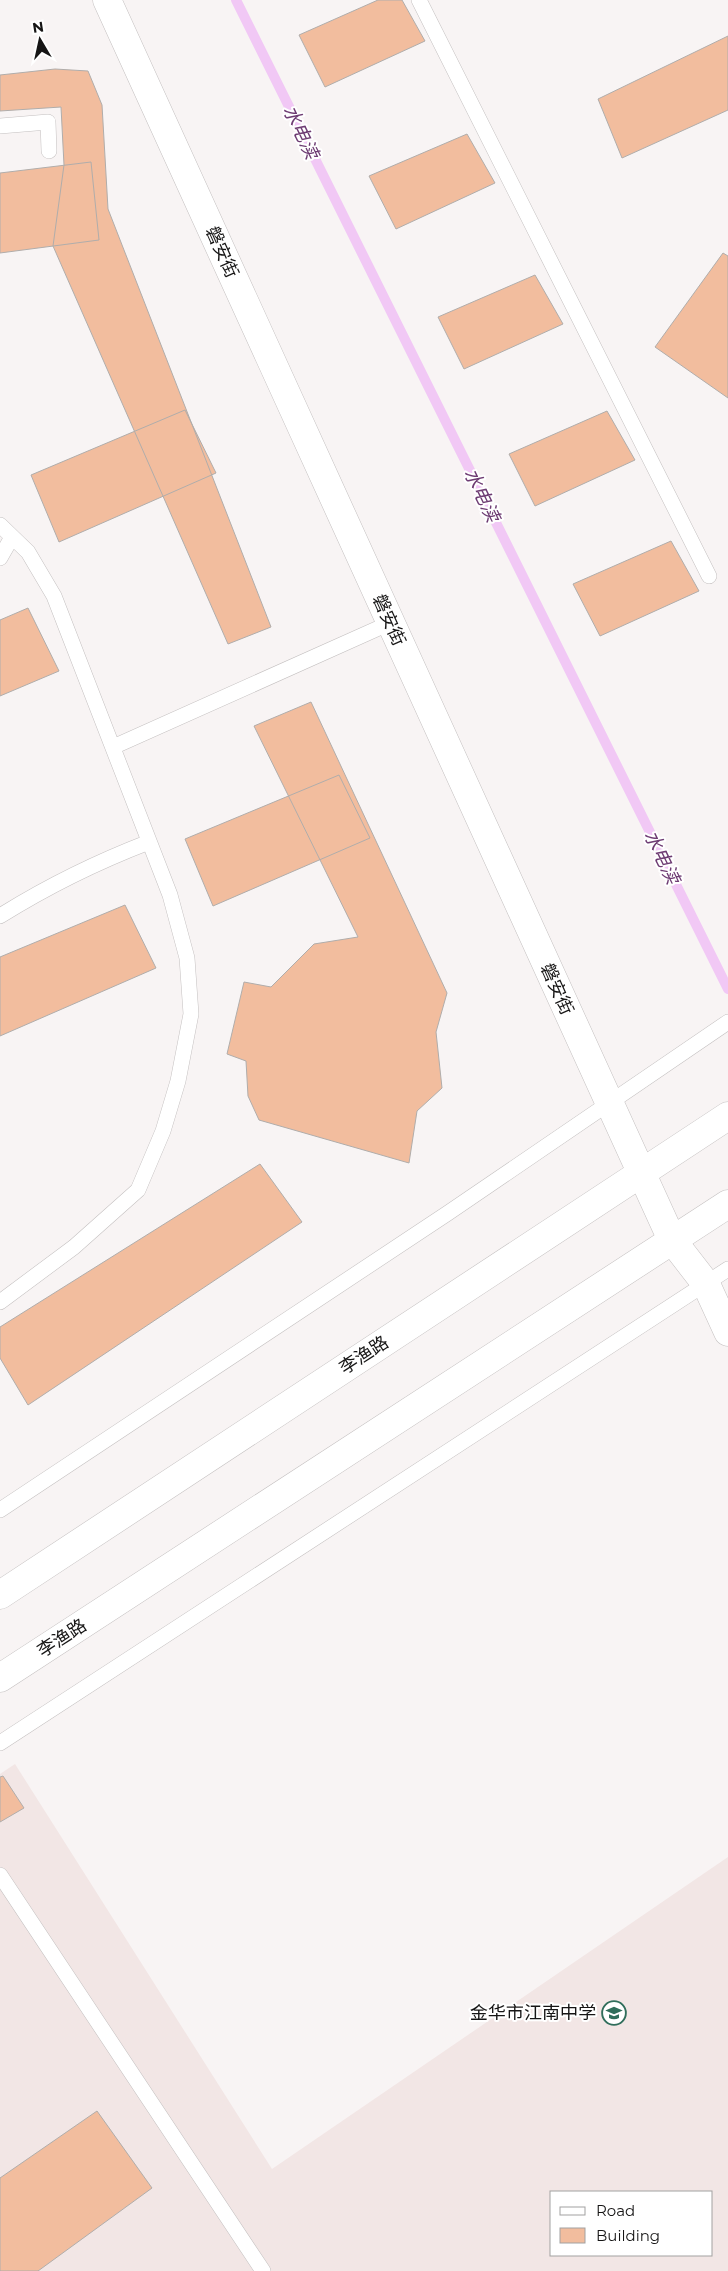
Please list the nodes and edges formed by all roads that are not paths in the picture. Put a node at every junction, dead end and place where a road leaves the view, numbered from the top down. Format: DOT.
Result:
graph roads {
  1 [pos="108,0"];
  2 [pos="419,0"];
  3 [pos="0,126"];
  4 [pos="48,151"];
  5 [pos="0,525"];
  6 [pos="12,537"];
  7 [pos="0,558"];
  8 [pos="709,576"];
  9 [pos="390,623"];
  10 [pos="113,747"];
  11 [pos="149,842"];
  12 [pos="0,916"];
  13 [pos="728,1022"];
  14 [pos="609,1104"];
  15 [pos="728,1116"];
  16 [pos="641,1173"];
  17 [pos="728,1204"];
  18 [pos="672,1240"];
  19 [pos="728,1269"];
  20 [pos="706,1284"];
  21 [pos="0,1302"];
  22 [pos="728,1332"];
  23 [pos="0,1510"];
  24 [pos="0,1595"];
  25 [pos="0,1678"];
  26 [pos="0,1743"];
  27 [pos="0,1875"];
  28 [pos="263,2271"];
  1 -- 9 [label="main road, 磐安街"];
  2 -- 8 [label="lane"];
  3 -- 4 [label="lane"];
  5 -- 6 [label="lane"];
  6 -- 7 [label="lane"];
  6 -- 10 [label="lane"];
  9 -- 10 [label="lane"];
  9 -- 14 [label="main road, 磐安街"];
  10 -- 11 [label="lane"];
  11 -- 12 [label="lane"];
  11 -- 21 [label="lane"];
  13 -- 14 [label="lane"];
  14 -- 16 [label="main road, 磐安街"];
  14 -- 23 [label="lane"];
  15 -- 16 [label="main road, 李渔路"];
  16 -- 18 [label="main road, 磐安街"];
  16 -- 24 [label="main road, 李渔路"];
  17 -- 18 [label="main road, 李渔路"];
  18 -- 20 [label="main road, 磐安街"];
  18 -- 25 [label="main road, 李渔路"];
  19 -- 20 [label="lane"];
  20 -- 22 [label="main road, 磐安街"];
  20 -- 26 [label="lane"];
  27 -- 28 [label="lane"];
}
